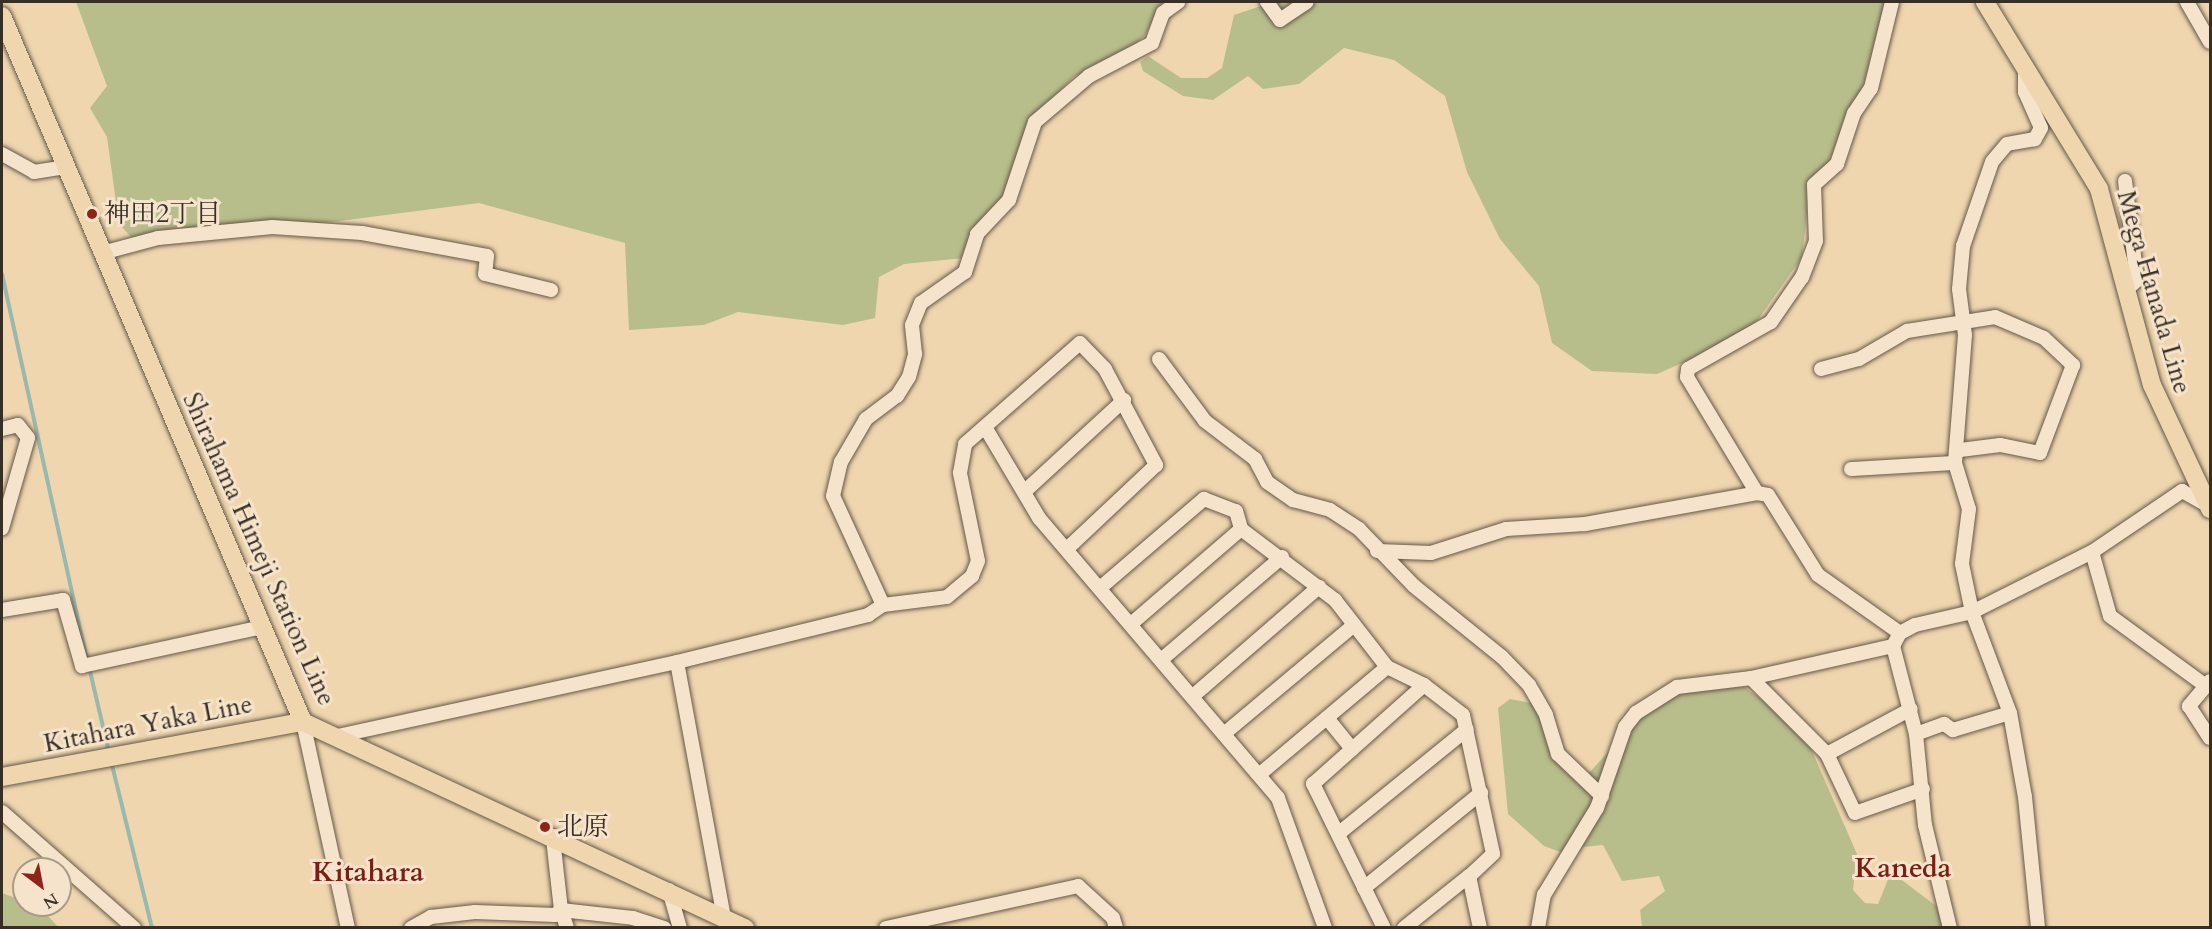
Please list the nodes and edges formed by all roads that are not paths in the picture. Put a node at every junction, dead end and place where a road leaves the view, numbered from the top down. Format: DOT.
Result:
graph roads {
  1 [pos="1178,2"];
  2 [pos="1267,2"];
  3 [pos="1307,2"];
  4 [pos="1892,2"];
  5 [pos="1985,2"];
  6 [pos="2187,2"];
  7 [pos="2,16"];
  8 [pos="2211,42"];
  9 [pos="2025,70"];
  10 [pos="2,154"];
  11 [pos="64,167"];
  12 [pos="2125,180"];
  13 [pos="102,253"];
  14 [pos="2127,289"];
  15 [pos="551,290"];
  16 [pos="1964,323"];
  17 [pos="1159,359"];
  18 [pos="1821,369"];
  19 [pos="1124,400"];
  20 [pos="985,427"];
  21 [pos="2,429"];
  22 [pos="1957,457"];
  23 [pos="1851,469"];
  24 [pos="7,488"];
  25 [pos="1024,492"];
  26 [pos="1757,493"];
  27 [pos="2210,507"];
  28 [pos="2,528"];
  29 [pos="1241,529"];
  30 [pos="1067,549"];
  31 [pos="1377,551"];
  32 [pos="2092,552"];
  33 [pos="1282,557"];
  34 [pos="1319,587"];
  35 [pos="1100,588"];
  36 [pos="883,605"];
  37 [pos="2,610"];
  38 [pos="1972,612"];
  39 [pos="1131,624"];
  40 [pos="1354,625"];
  41 [pos="262,627"];
  42 [pos="1900,633"];
  43 [pos="1893,646"];
  44 [pos="1161,660"];
  45 [pos="677,662"];
  46 [pos="1387,667"];
  47 [pos="1751,678"];
  48 [pos="2208,683"];
  49 [pos="1424,685"];
  50 [pos="1193,696"];
  51 [pos="1911,709"];
  52 [pos="2010,713"];
  53 [pos="1327,718"];
  54 [pos="303,722"];
  55 [pos="1467,729"];
  56 [pos="1224,733"];
  57 [pos="1916,734"];
  58 [pos="333,737"];
  59 [pos="2211,738"];
  60 [pos="1352,749"];
  61 [pos="1827,754"];
  62 [pos="1260,774"];
  63 [pos="2,777"];
  64 [pos="1923,789"];
  65 [pos="1481,793"];
  66 [pos="1602,796"];
  67 [pos="2,812"];
  68 [pos="1338,834"];
  69 [pos="553,839"];
  70 [pos="1469,876"];
  71 [pos="1364,888"];
  72 [pos="669,890"];
  73 [pos="561,910"];
  74 [pos="724,917"];
  75 [pos="609,921"];
  76 [pos="453,922"];
  77 [pos="134,927"];
  78 [pos="348,927"];
  79 [pos="411,927"];
  80 [pos="567,927"];
  81 [pos="664,927"];
  82 [pos="681,927"];
  83 [pos="746,927"];
  84 [pos="886,927"];
  85 [pos="1116,927"];
  86 [pos="1325,927"];
  87 [pos="1384,927"];
  88 [pos="1404,927"];
  89 [pos="1480,927"];
  90 [pos="1538,927"];
  91 [pos="1950,927"];
  92 [pos="2038,927"];
  1 -- 36 [label="street"];
  2 -- 3 [label="street"];
  4 -- 26 [label="street"];
  5 -- 9 [label="main road, Mega Hanada Line"];
  6 -- 8 [label="street"];
  7 -- 11 [label="main road, Shirahama Himeji Station Line"];
  9 -- 14 [label="main road, Mega Hanada Line"];
  9 -- 16 [label="street"];
  10 -- 11 [label="street"];
  11 -- 13 [label="main road, Shirahama Himeji Station Line"];
  12 -- 14 [label="street"];
  13 -- 15 [label="street"];
  13 -- 41 [label="main road, Shirahama Himeji Station Line"];
  14 -- 27 [label="main road, Mega Hanada Line"];
  16 -- 18 [label="street"];
  16 -- 22 [label="street"];
  16 -- 22 [label="street"];
  17 -- 31 [label="street"];
  19 -- 20 [label="street"];
  19 -- 25 [label="street"];
  19 -- 30 [label="street"];
  20 -- 25 [label="street"];
  20 -- 36 [label="street"];
  21 -- 24 [label="street"];
  22 -- 23 [label="street"];
  22 -- 38 [label="street"];
  24 -- 28 [label="street"];
  25 -- 30 [label="street"];
  26 -- 31 [label="street"];
  26 -- 42 [label="street"];
  27 -- 32 [label="street"];
  29 -- 33 [label="street"];
  29 -- 35 [label="street"];
  29 -- 39 [label="street"];
  30 -- 35 [label="street"];
  31 -- 66 [label="street"];
  32 -- 38 [label="street"];
  32 -- 48 [label="street"];
  33 -- 34 [label="street"];
  33 -- 44 [label="street"];
  34 -- 40 [label="street"];
  34 -- 50 [label="street"];
  35 -- 39 [label="street"];
  36 -- 45 [label="street"];
  37 -- 41 [label="street"];
  38 -- 42 [label="street"];
  38 -- 52 [label="street"];
  39 -- 44 [label="street"];
  40 -- 46 [label="street"];
  40 -- 56 [label="street"];
  41 -- 54 [label="main road, Shirahama Himeji Station Line"];
  42 -- 43 [label="street"];
  43 -- 47 [label="street"];
  43 -- 51 [label="street"];
  44 -- 50 [label="street"];
  45 -- 58 [label="street"];
  45 -- 74 [label="street"];
  46 -- 49 [label="street"];
  46 -- 53 [label="street"];
  47 -- 61 [label="street"];
  47 -- 66 [label="street"];
  48 -- 59 [label="street"];
  49 -- 55 [label="street"];
  49 -- 60 [label="street"];
  50 -- 56 [label="street"];
  51 -- 57 [label="street"];
  51 -- 61 [label="street"];
  52 -- 57 [label="street"];
  52 -- 92 [label="street"];
  53 -- 60 [label="street"];
  53 -- 62 [label="street"];
  54 -- 58 [label="main road, Shirahama Himeji Station Line"];
  54 -- 63 [label="main road, Kitahara Yaka Line"];
  54 -- 78 [label="street"];
  55 -- 65 [label="street"];
  55 -- 68 [label="street"];
  56 -- 62 [label="street"];
  57 -- 64 [label="street"];
  58 -- 69 [label="main road, Shirahama Himeji Station Line"];
  60 -- 68 [label="street"];
  61 -- 64 [label="street"];
  62 -- 86 [label="street"];
  64 -- 91 [label="street"];
  65 -- 70 [label="street"];
  65 -- 71 [label="street"];
  66 -- 90 [label="street"];
  67 -- 77 [label="street"];
  68 -- 71 [label="street"];
  69 -- 72 [label="main road, Shirahama Himeji Station Line"];
  69 -- 73 [label="street"];
  70 -- 88 [label="street"];
  70 -- 89 [label="street"];
  71 -- 87 [label="street"];
  72 -- 74 [label="main road, Shirahama Himeji Station Line"];
  72 -- 82 [label="street"];
  73 -- 75 [label="street"];
  73 -- 76 [label="street"];
  73 -- 80 [label="street"];
  74 -- 83 [label="main road, Shirahama Himeji Station Line"];
  75 -- 81 [label="street"];
  76 -- 79 [label="street"];
  84 -- 85 [label="street"];
}
